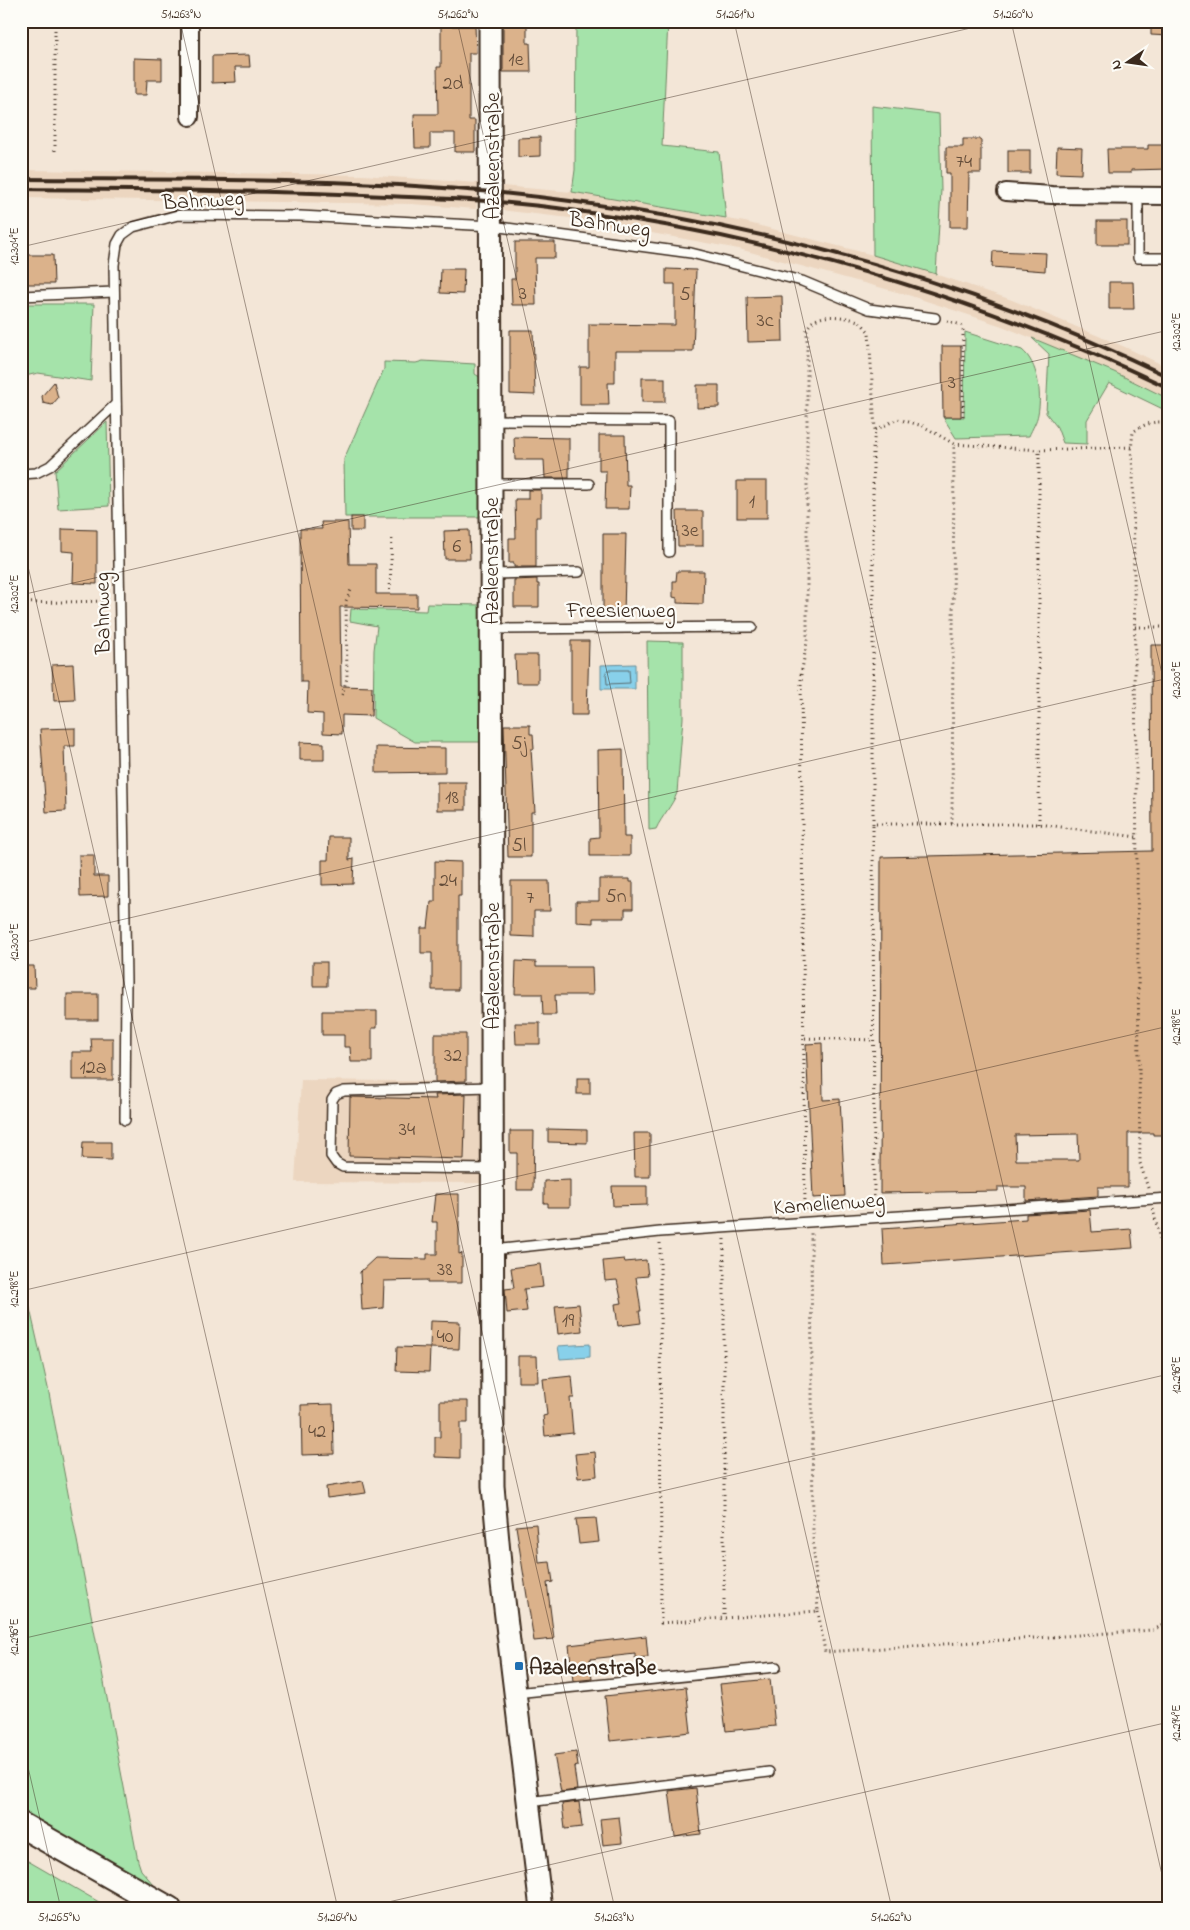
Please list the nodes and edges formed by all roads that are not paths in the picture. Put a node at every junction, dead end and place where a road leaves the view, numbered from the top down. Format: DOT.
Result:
graph roads {
  1 [pos="190,21"];
  2 [pos="490,21"];
  3 [pos="190,117"];
  4 [pos="1006,192"];
  5 [pos="1138,195"];
  6 [pos="1169,196"];
  7 [pos="492,226"];
  8 [pos="1169,258"];
  9 [pos="114,292"];
  10 [pos="21,296"];
  11 [pos="936,318"];
  12 [pos="116,404"];
  13 [pos="491,420"];
  14 [pos="21,474"];
  15 [pos="490,484"];
  16 [pos="589,484"];
  17 [pos="669,552"];
  18 [pos="579,572"];
  19 [pos="490,574"];
  20 [pos="752,627"];
  21 [pos="490,629"];
  22 [pos="491,1087"];
  23 [pos="125,1120"];
  24 [pos="491,1169"];
  25 [pos="1169,1198"];
  26 [pos="492,1250"];
  27 [pos="776,1667"];
  28 [pos="515,1693"];
  29 [pos="770,1772"];
  30 [pos="528,1802"];
  31 [pos="21,1825"];
  32 [pos="169,1909"];
  33 [pos="541,1909"];
  1 -- 3 [label="street"];
  2 -- 7 [label="street, Azaleenstraße"];
  4 -- 5 [label="street"];
  5 -- 6 [label="street"];
  5 -- 8 [label="lane"];
  7 -- 9 [label="lane, Bahnweg"];
  7 -- 11 [label="lane, Bahnweg"];
  7 -- 13 [label="street, Azaleenstraße"];
  9 -- 10 [label="lane"];
  9 -- 12 [label="lane, Bahnweg"];
  12 -- 14 [label="lane"];
  12 -- 23 [label="lane, Bahnweg"];
  13 -- 15 [label="street, Azaleenstraße"];
  13 -- 17 [label="lane"];
  15 -- 16 [label="lane"];
  15 -- 19 [label="street, Azaleenstraße"];
  18 -- 19 [label="lane"];
  19 -- 21 [label="street, Azaleenstraße"];
  20 -- 21 [label="lane, Freesienweg"];
  21 -- 22 [label="street, Azaleenstraße"];
  22 -- 24 [label="street, Azaleenstraße"];
  22 -- 24 [label="lane"];
  24 -- 26 [label="street, Azaleenstraße"];
  25 -- 26 [label="lane, Kamelienweg"];
  26 -- 28 [label="street, Azaleenstraße"];
  27 -- 28 [label="lane"];
  28 -- 30 [label="street, Azaleenstraße"];
  29 -- 30 [label="lane"];
  30 -- 33 [label="street, Azaleenstraße"];
  31 -- 32 [label="main road"];
}
